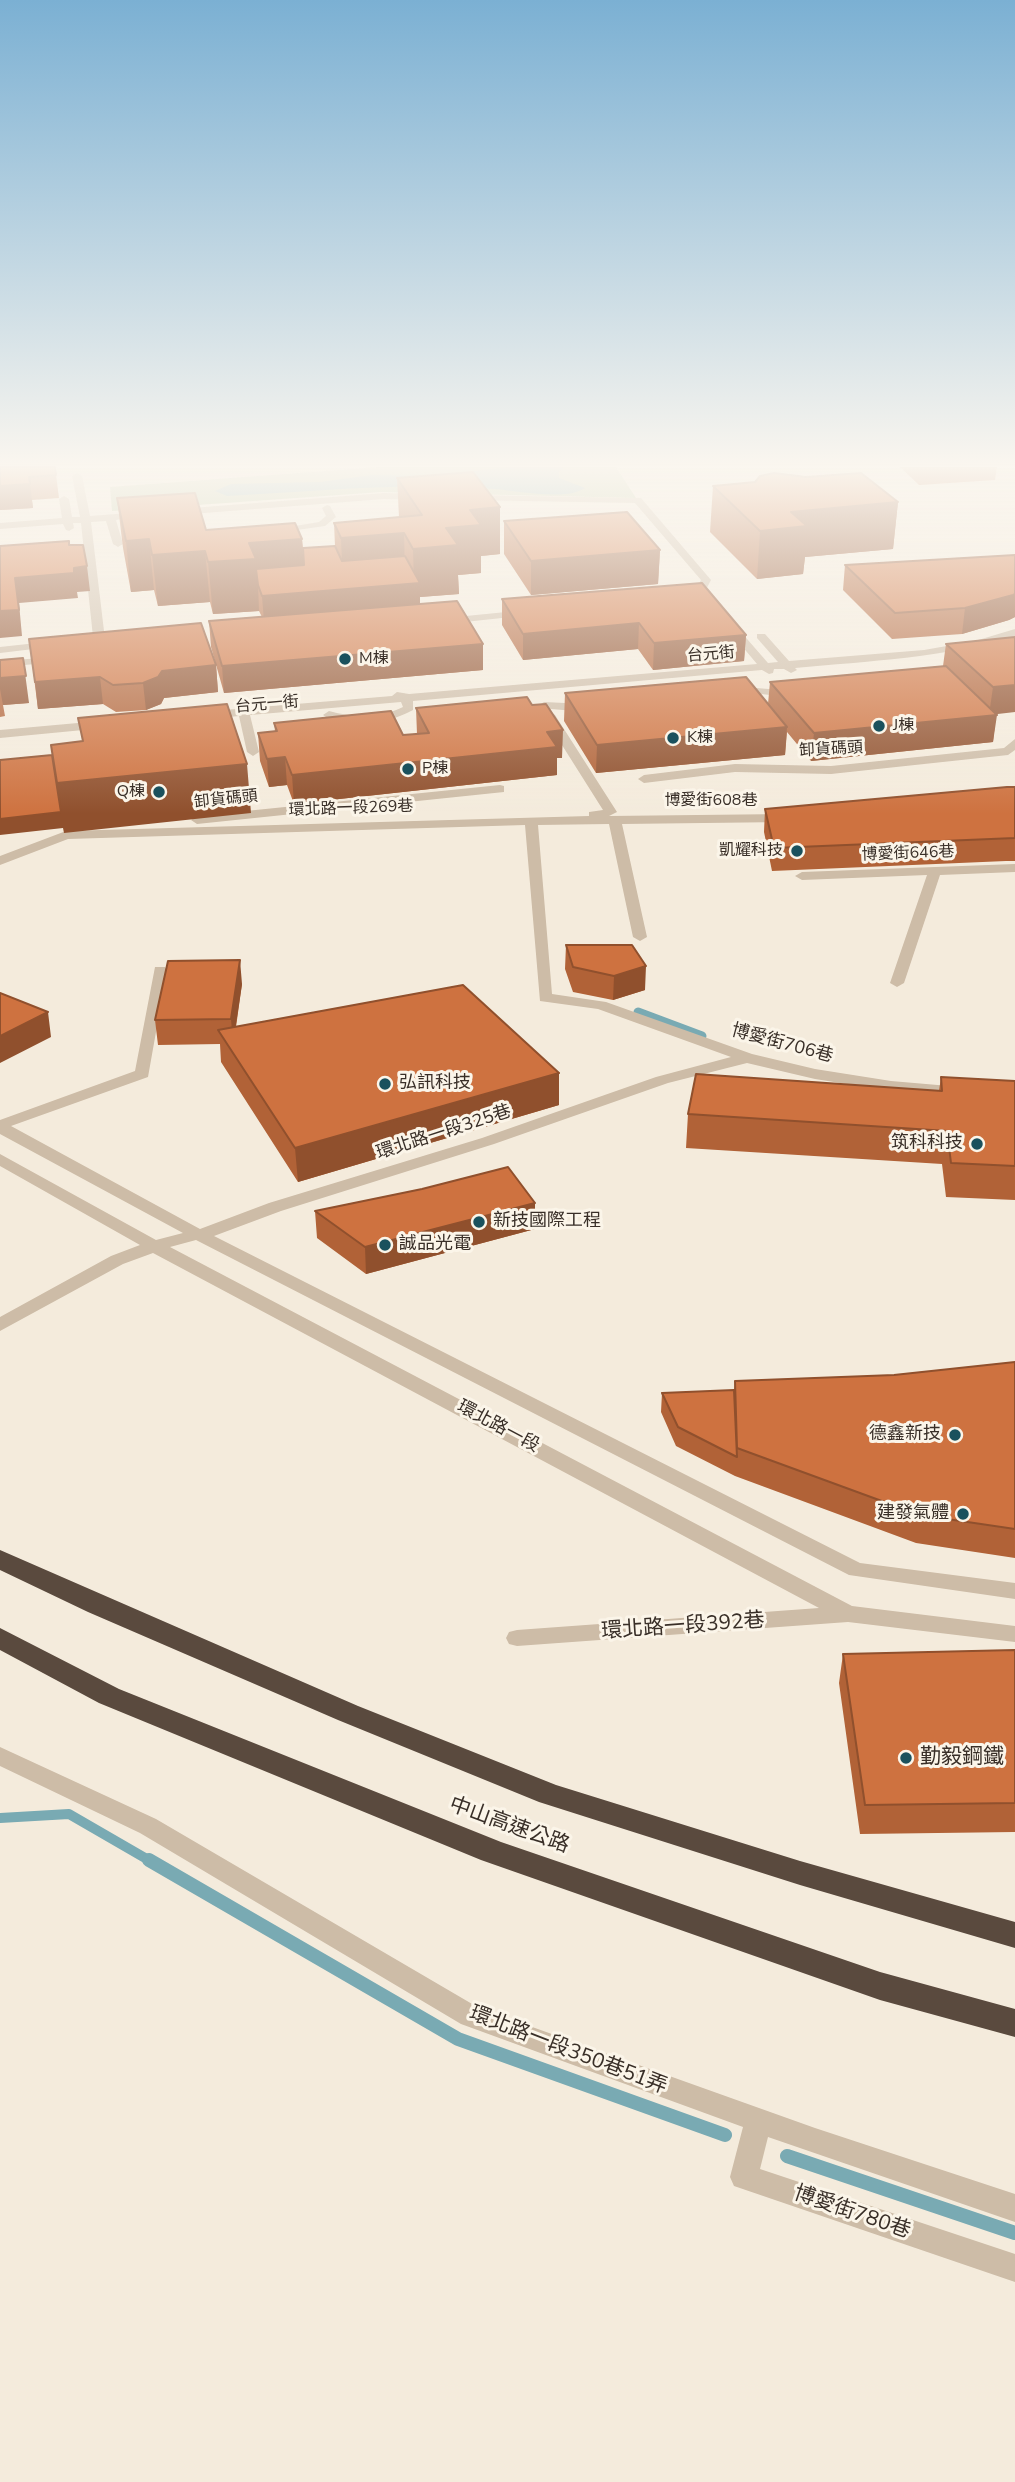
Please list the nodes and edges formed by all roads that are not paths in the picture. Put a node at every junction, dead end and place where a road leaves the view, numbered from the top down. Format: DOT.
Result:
graph roads {
  1 [pos="93,583"];
  2 [pos="705,583"];
  3 [pos="684,597"];
  4 [pos="529,602"];
  5 [pos="446,610"];
  6 [pos="545,611"];
  7 [pos="722,619"];
  8 [pos="434,622"];
  9 [pos="1015,632"];
  10 [pos="761,636"];
  11 [pos="114,640"];
  12 [pos="100,641"];
  13 [pos="67,643"];
  14 [pos="1015,645"];
  15 [pos="0,650"];
  16 [pos="116,654"];
  17 [pos="906,654"];
  18 [pos="64,659"];
  19 [pos="0,664"];
  20 [pos="916,666"];
  21 [pos="790,669"];
  22 [pos="768,670"];
  23 [pos="726,684"];
  24 [pos="716,691"];
  25 [pos="806,696"];
  26 [pos="538,697"];
  27 [pos="407,703"];
  28 [pos="604,709"];
  29 [pos="328,710"];
  30 [pos="243,712"];
  31 [pos="189,717"];
  32 [pos="207,726"];
  33 [pos="0,734"];
  34 [pos="32,737"];
  35 [pos="1015,743"];
  36 [pos="0,746"];
  37 [pos="253,752"];
  38 [pos="644,779"];
  39 [pos="500,789"];
  40 [pos="801,818"];
  41 [pos="614,819"];
  42 [pos="556,820"];
  43 [pos="531,821"];
  44 [pos="83,835"];
  45 [pos="0,861"];
  46 [pos="1015,868"];
  47 [pos="935,871"];
  48 [pos="802,876"];
  49 [pos="640,937"];
  50 [pos="160,970"];
  51 [pos="897,983"];
  52 [pos="747,1058"];
  53 [pos="974,1093"];
  54 [pos="0,1126"];
  55 [pos="0,1159"];
  56 [pos="195,1233"];
  57 [pos="154,1246"];
  58 [pos="0,1325"];
  59 [pos="0,1559"];
  60 [pos="1015,1591"];
  61 [pos="848,1614"];
  62 [pos="1015,1634"];
  63 [pos="0,1638"];
  64 [pos="517,1638"];
  65 [pos="0,1756"];
  66 [pos="1015,1935"];
  67 [pos="1015,2023"];
  68 [pos="758,2121"];
  69 [pos="1015,2207"];
  70 [pos="1015,2268"];
  1 -- 12 [label="street"];
  2 -- 3 [label="street"];
  4 -- 5 [label="street"];
  6 -- 8 [label="street"];
  7 -- 22 [label="street"];
  9 -- 17 [label="street, 台元街"];
  10 -- 21 [label="street"];
  11 -- 12 [label="street"];
  12 -- 16 [label="street"];
  13 -- 15 [label="street"];
  14 -- 20 [label="street, 台元街"];
  17 -- 20 [label="street"];
  17 -- 21 [label="street, 台元街"];
  18 -- 19 [label="street"];
  20 -- 21 [label="street, 台元街"];
  21 -- 22 [label="street, 台元街"];
  22 -- 23 [label="street, 台元街"];
  22 -- 26 [label="street, 台元街"];
  23 -- 24 [label="street"];
  23 -- 25 [label="street"];
  23 -- 26 [label="street, 台元街"];
  26 -- 27 [label="street, 台元一街"];
  26 -- 28 [label="street"];
  26 -- 42 [label="street"];
  27 -- 29 [label="street, 台元一街"];
  27 -- 29 [label="street"];
  29 -- 30 [label="street, 台元一街"];
  30 -- 31 [label="street, 台元一街"];
  30 -- 32 [label="street, 台元一街"];
  30 -- 37 [label="street"];
  33 -- 34 [label="street"];
  34 -- 34 [label="street"];
  34 -- 36 [label="street"];
  35 -- 38 [label="street, 卸貨碼頭"];
  39 -- 44 [label="street, 卸貨碼頭"];
  40 -- 41 [label="street, 博愛街608巷"];
  41 -- 42 [label="street, 博愛街608巷"];
  41 -- 49 [label="street"];
  42 -- 43 [label="street, 博愛街608巷"];
  43 -- 44 [label="street, 環北路一段269巷"];
  43 -- 52 [label="street, 博愛街706巷"];
  44 -- 45 [label="street, 環北路一段269巷"];
  46 -- 47 [label="street, 博愛街646巷"];
  47 -- 48 [label="street, 博愛街646巷"];
  47 -- 51 [label="street"];
  50 -- 54 [label="street"];
  52 -- 53 [label="street, 博愛街706巷"];
  52 -- 56 [label="street, 環北路一段325巷"];
  54 -- 56 [label="street, 環北路一段"];
  55 -- 57 [label="street, 環北路一段"];
  56 -- 57 [label="street, 環北路一段325巷"];
  56 -- 60 [label="street, 環北路一段"];
  57 -- 58 [label="street, 環北路一段325巷"];
  57 -- 61 [label="street, 環北路一段"];
  59 -- 66 [label="highway"];
  61 -- 62 [label="street, 環北路一段"];
  61 -- 64 [label="street, 環北路一段392巷"];
  63 -- 67 [label="highway, 中山高速公路"];
  65 -- 68 [label="street, 環北路一段350巷51弄"];
  68 -- 69 [label="street, 環北路一段350巷51弄"];
  68 -- 70 [label="street, 博愛街780巷"];
}
